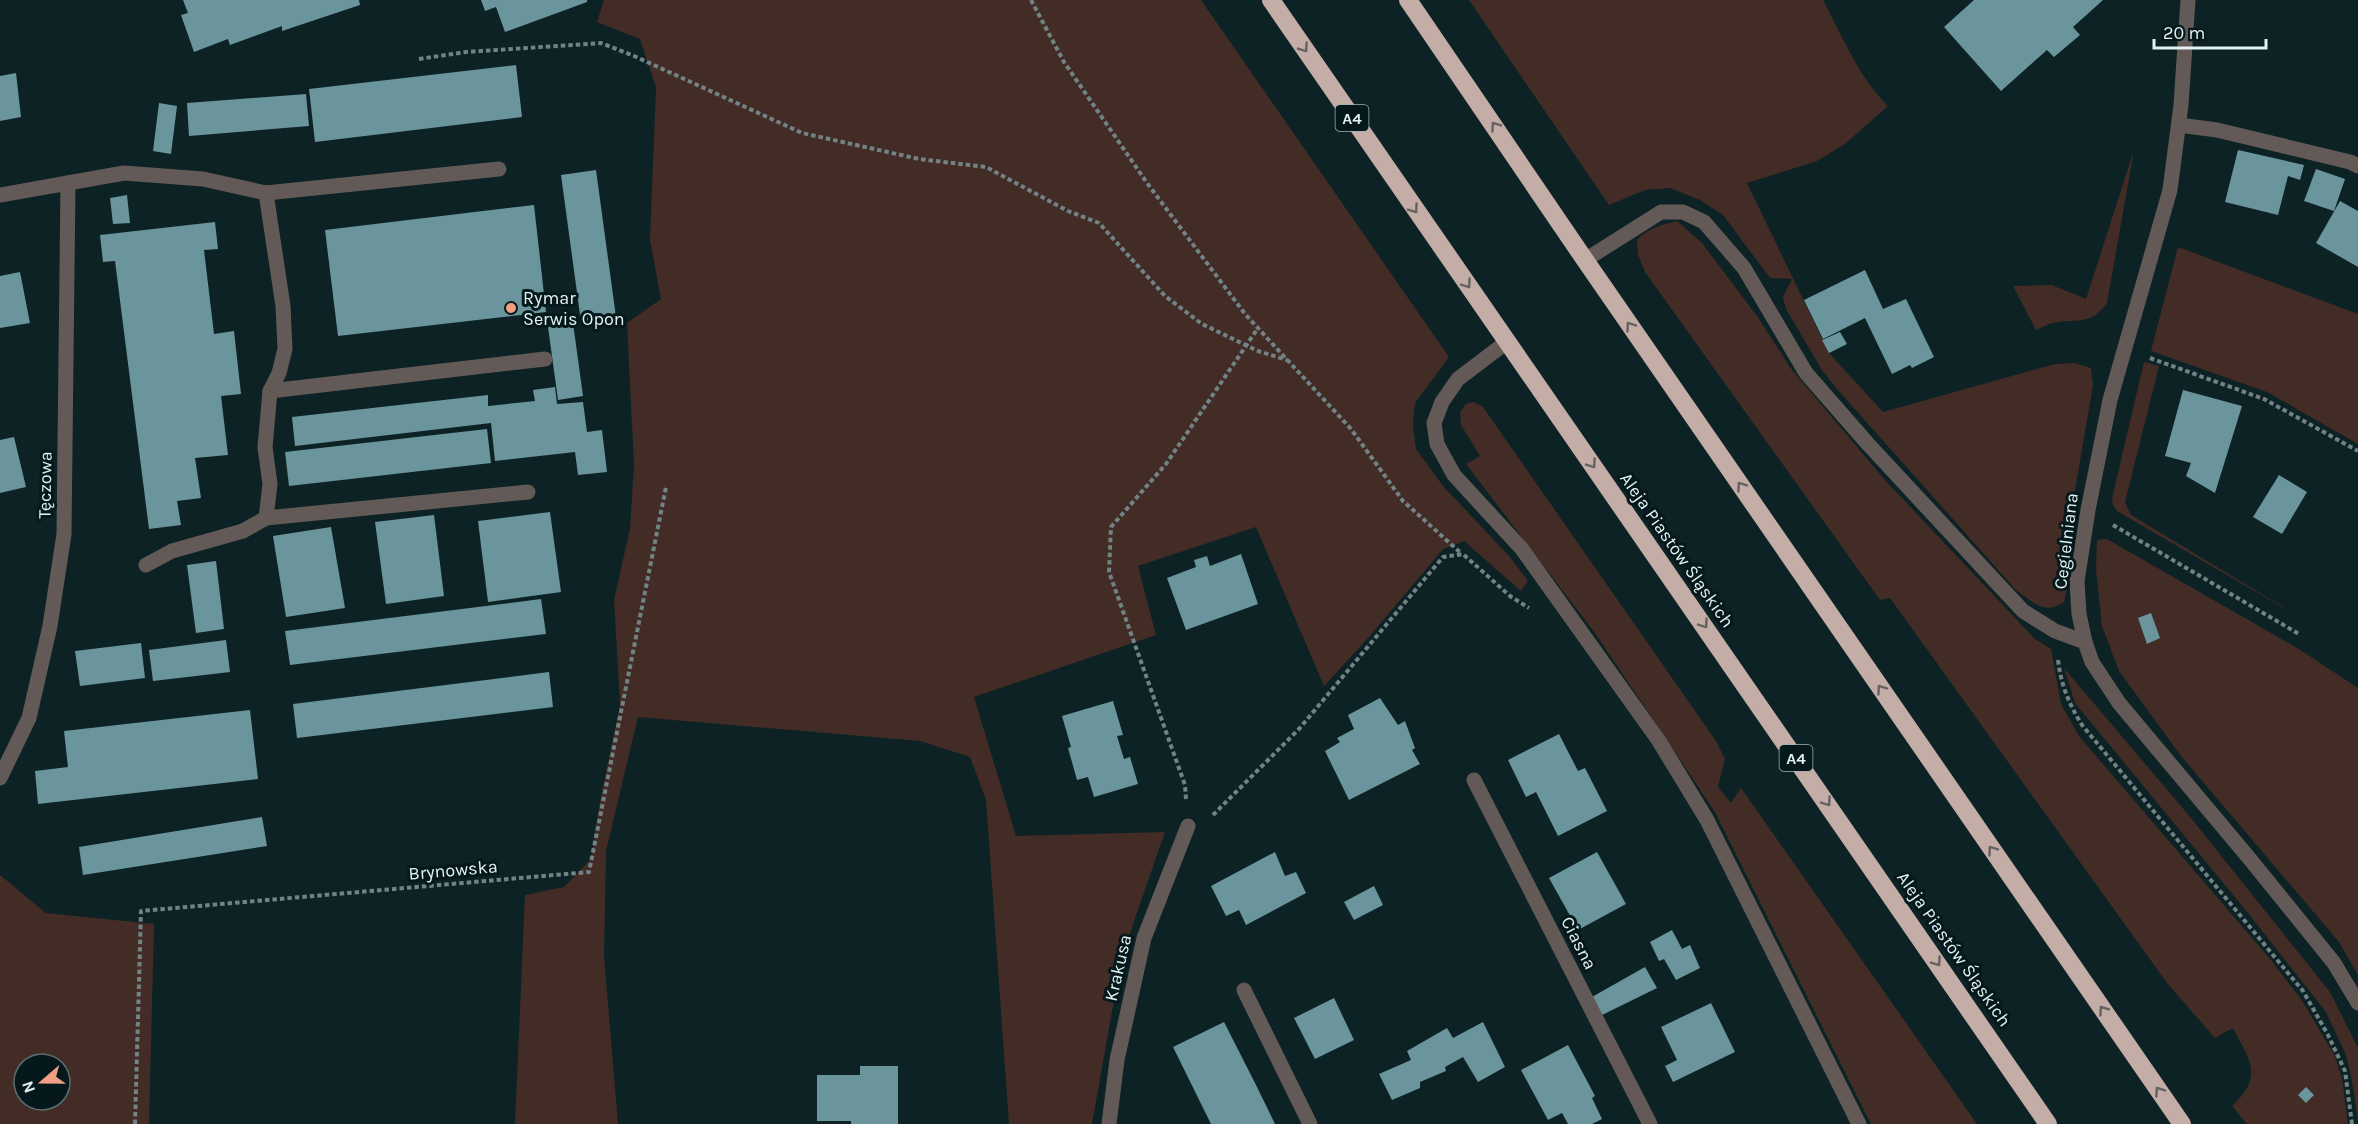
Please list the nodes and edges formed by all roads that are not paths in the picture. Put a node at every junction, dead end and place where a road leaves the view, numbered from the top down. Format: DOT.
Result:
graph roads {
  1 [pos="1271,0"];
  2 [pos="1408,0"];
  3 [pos="2188,0"];
  4 [pos="2179,125"];
  5 [pos="2358,166"];
  6 [pos="498,170"];
  7 [pos="68,183"];
  8 [pos="266,193"];
  9 [pos="0,195"];
  10 [pos="1585,260"];
  11 [pos="1508,341"];
  12 [pos="545,359"];
  13 [pos="270,391"];
  14 [pos="528,492"];
  15 [pos="266,518"];
  16 [pos="146,565"];
  17 [pos="2085,642"];
  18 [pos="0,778"];
  19 [pos="1474,780"];
  20 [pos="1188,826"];
  21 [pos="1244,990"];
  22 [pos="2358,1003"];
  23 [pos="1109,1124"];
  24 [pos="1310,1124"];
  25 [pos="1650,1124"];
  26 [pos="1859,1124"];
  27 [pos="2048,1124"];
  28 [pos="2182,1124"];
  1 -- 11 [label="highway, Aleja Piastów Śląskich / A4, one-way"];
  10 -- 2 [label="highway, one-way"];
  3 -- 4 [label="street, Cegielniana"];
  4 -- 5 [label="street"];
  4 -- 17 [label="street, Cegielniana"];
  6 -- 8 [label="street"];
  7 -- 8 [label="street"];
  7 -- 9 [label="street"];
  7 -- 18 [label="street, Tęczowa"];
  8 -- 13 [label="street"];
  10 -- 17 [label="street"];
  28 -- 10 [label="highway, one-way"];
  11 -- 26 [label="street"];
  11 -- 27 [label="highway, Aleja Piastów Śląskich / A4, one-way"];
  12 -- 13 [label="street"];
  13 -- 15 [label="street"];
  14 -- 15 [label="street"];
  15 -- 16 [label="street"];
  17 -- 22 [label="street, Cegielniana"];
  19 -- 25 [label="street, Ciasna"];
  20 -- 23 [label="street, Krakusa"];
  21 -- 24 [label="street"];
}
